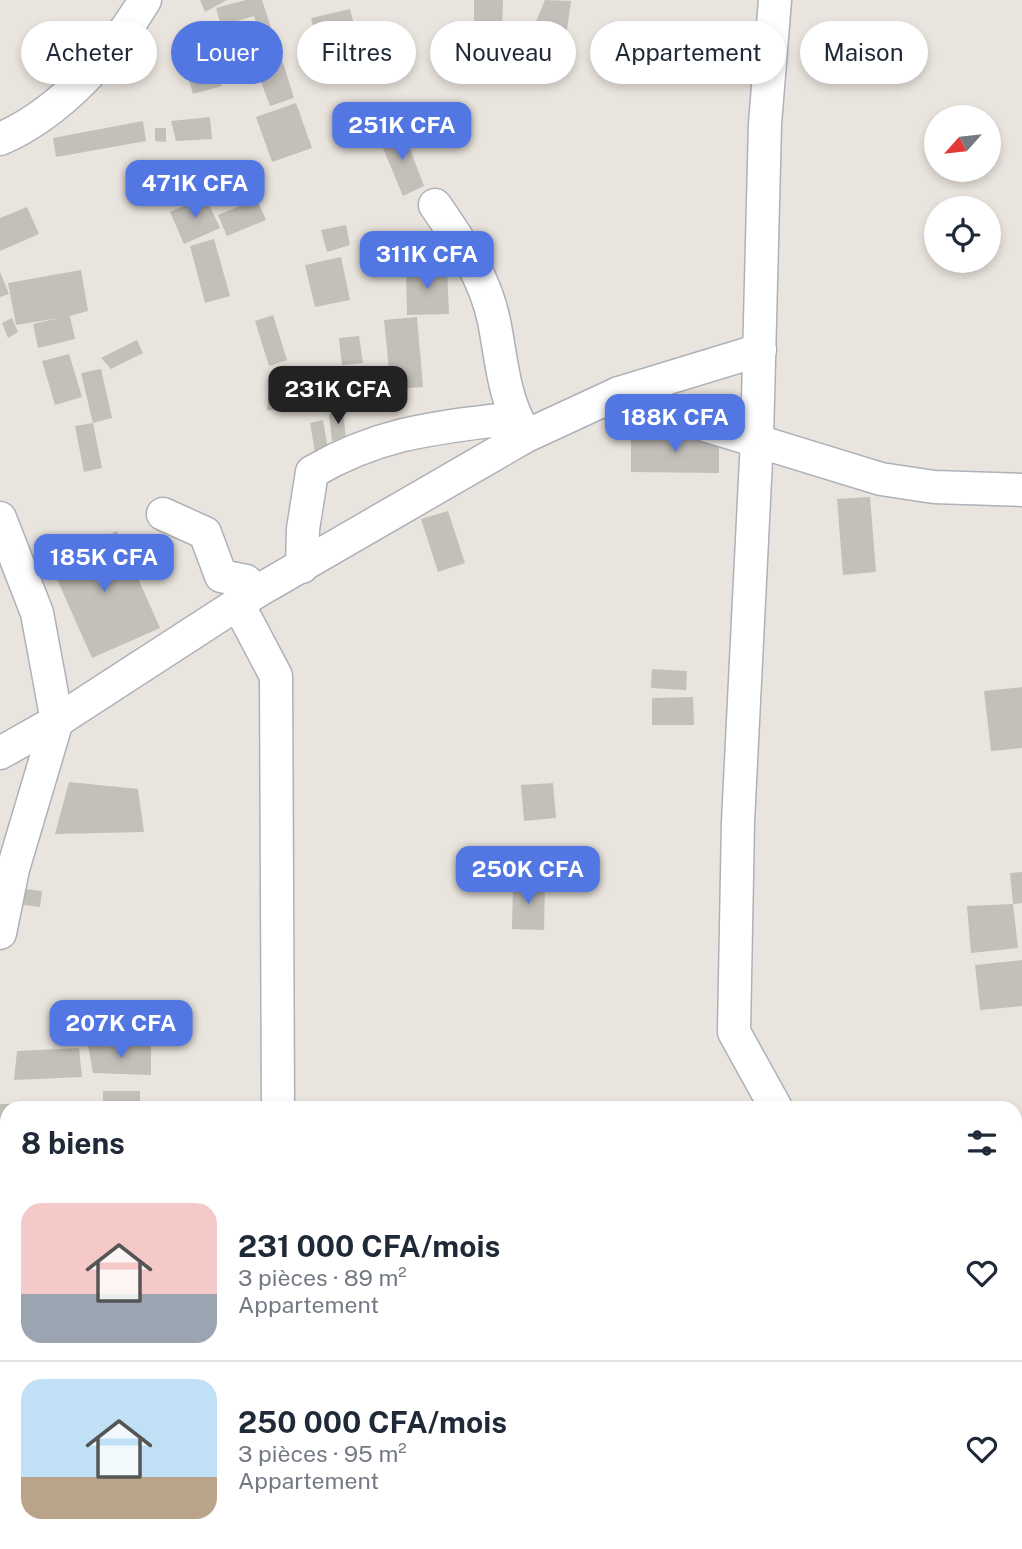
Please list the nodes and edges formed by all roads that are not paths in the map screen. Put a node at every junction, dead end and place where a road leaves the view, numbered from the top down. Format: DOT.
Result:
graph roads {
  1 [pos="145,0"];
  2 [pos="773,1"];
  3 [pos="0,139"];
  4 [pos="435,205"];
  5 [pos="760,350"];
  6 [pos="620,393"];
  7 [pos="521,427"];
  8 [pos="757,439"];
  9 [pos="1022,490"];
  10 [pos="163,514"];
  11 [pos="0,518"];
  12 [pos="302,567"];
  13 [pos="247,598"];
  14 [pos="57,721"];
  15 [pos="0,753"];
  16 [pos="0,933"];
  17 [pos="278,1101"];
  18 [pos="772,1101"];
  1 -- 3 [label="street"];
  2 -- 5 [label="street"];
  4 -- 7 [label="street"];
  5 -- 6 [label="street"];
  5 -- 8 [label="street"];
  6 -- 7 [label="street"];
  6 -- 8 [label="street"];
  7 -- 12 [label="street"];
  7 -- 12 [label="street"];
  8 -- 9 [label="street"];
  8 -- 18 [label="street"];
  10 -- 13 [label="street"];
  11 -- 14 [label="street"];
  12 -- 13 [label="street"];
  13 -- 14 [label="street"];
  13 -- 17 [label="street"];
  14 -- 15 [label="street"];
  14 -- 16 [label="street"];
}
